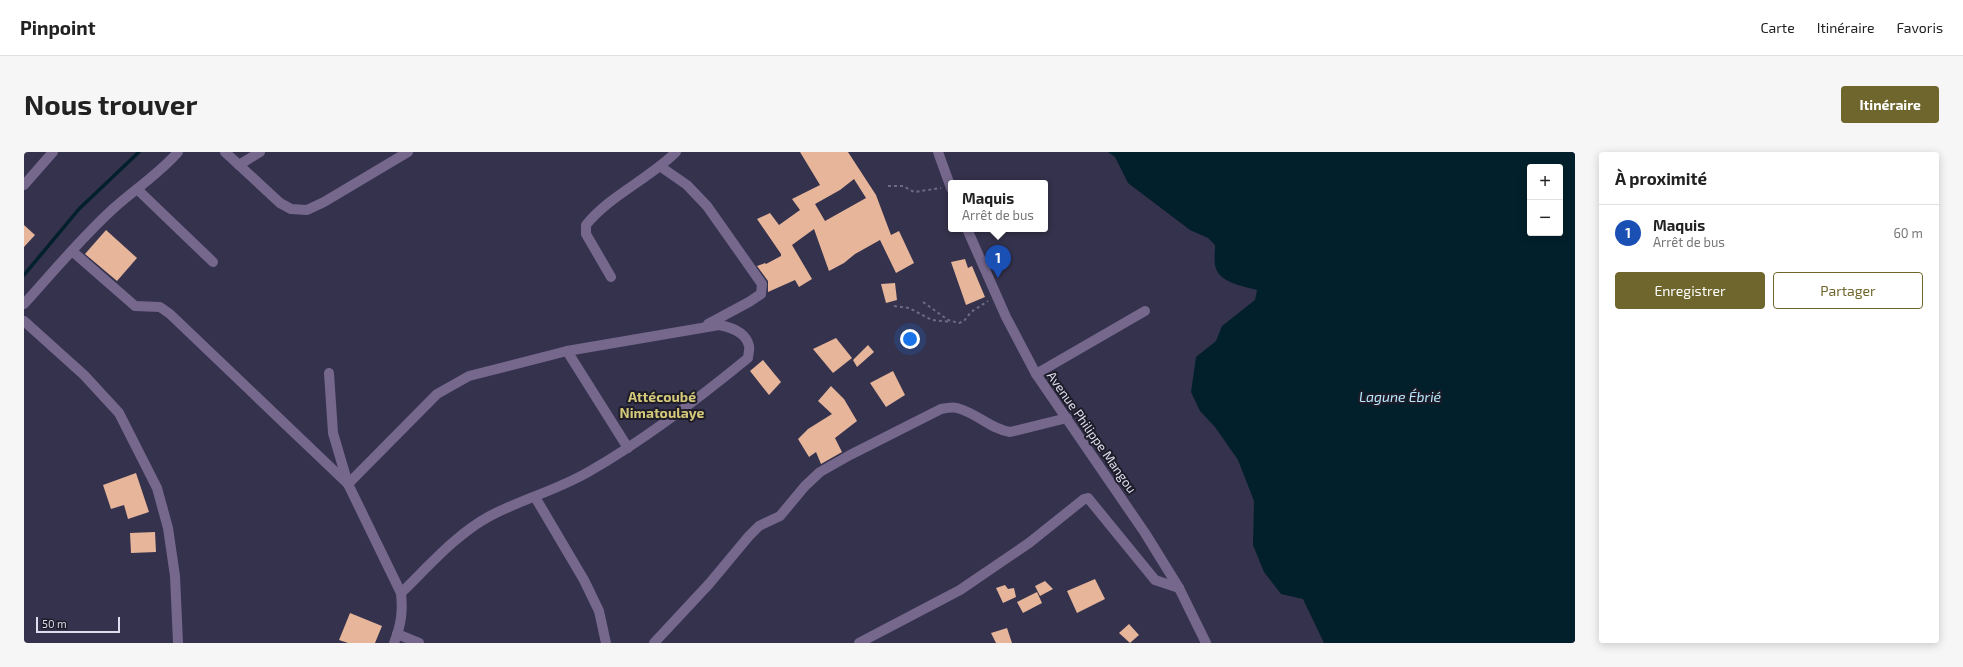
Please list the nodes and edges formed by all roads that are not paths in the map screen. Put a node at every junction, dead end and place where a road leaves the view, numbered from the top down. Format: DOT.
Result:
graph roads {
  1 [pos="53,152"];
  2 [pos="178,152"];
  3 [pos="225,152"];
  4 [pos="260,152"];
  5 [pos="408,152"];
  6 [pos="676,152"];
  7 [pos="938,152"];
  8 [pos="395,155"];
  9 [pos="239,165"];
  10 [pos="660,167"];
  11 [pos="948,181"];
  12 [pos="24,186"];
  13 [pos="137,189"];
  14 [pos="968,232"];
  15 [pos="72,251"];
  16 [pos="213,262"];
  17 [pos="611,277"];
  18 [pos="24,304"];
  19 [pos="1145,311"];
  20 [pos="24,321"];
  21 [pos="701,328"];
  22 [pos="567,351"];
  23 [pos="329,373"];
  24 [pos="1036,374"];
  25 [pos="1067,418"];
  26 [pos="628,448"];
  27 [pos="348,484"];
  28 [pos="535,497"];
  29 [pos="1179,588"];
  30 [pos="401,593"];
  31 [pos="396,639"];
  32 [pos="873,640"];
  33 [pos="178,643"];
  34 [pos="419,643"];
  35 [pos="606,643"];
  36 [pos="654,643"];
  37 [pos="860,643"];
  38 [pos="1206,643"];
  1 -- 12 [label="street"];
  2 -- 13 [label="street"];
  3 -- 9 [label="street"];
  4 -- 9 [label="street"];
  5 -- 8 [label="street"];
  6 -- 10 [label="street"];
  7 -- 11 [label="street"];
  8 -- 9 [label="street"];
  10 -- 17 [label="street"];
  10 -- 21 [label="street"];
  13 -- 15 [label="street"];
  13 -- 16 [label="street"];
  14 -- 24 [label="street, Avenue Philippe Mangou"];
  15 -- 18 [label="street"];
  15 -- 27 [label="street"];
  19 -- 24 [label="street"];
  20 -- 33 [label="street"];
  21 -- 22 [label="street"];
  21 -- 26 [label="street"];
  22 -- 26 [label="street"];
  22 -- 27 [label="street"];
  23 -- 27 [label="street"];
  24 -- 25 [label="street, Avenue Philippe Mangou"];
  25 -- 29 [label="street, Avenue Philippe Mangou"];
  25 -- 36 [label="street"];
  26 -- 28 [label="street"];
  27 -- 30 [label="street"];
  28 -- 30 [label="street"];
  28 -- 35 [label="street"];
  29 -- 32 [label="street"];
  29 -- 38 [label="street, Avenue Philippe Mangou"];
  30 -- 31 [label="street"];
  31 -- 34 [label="street"];
  32 -- 37 [label="street"];
}
